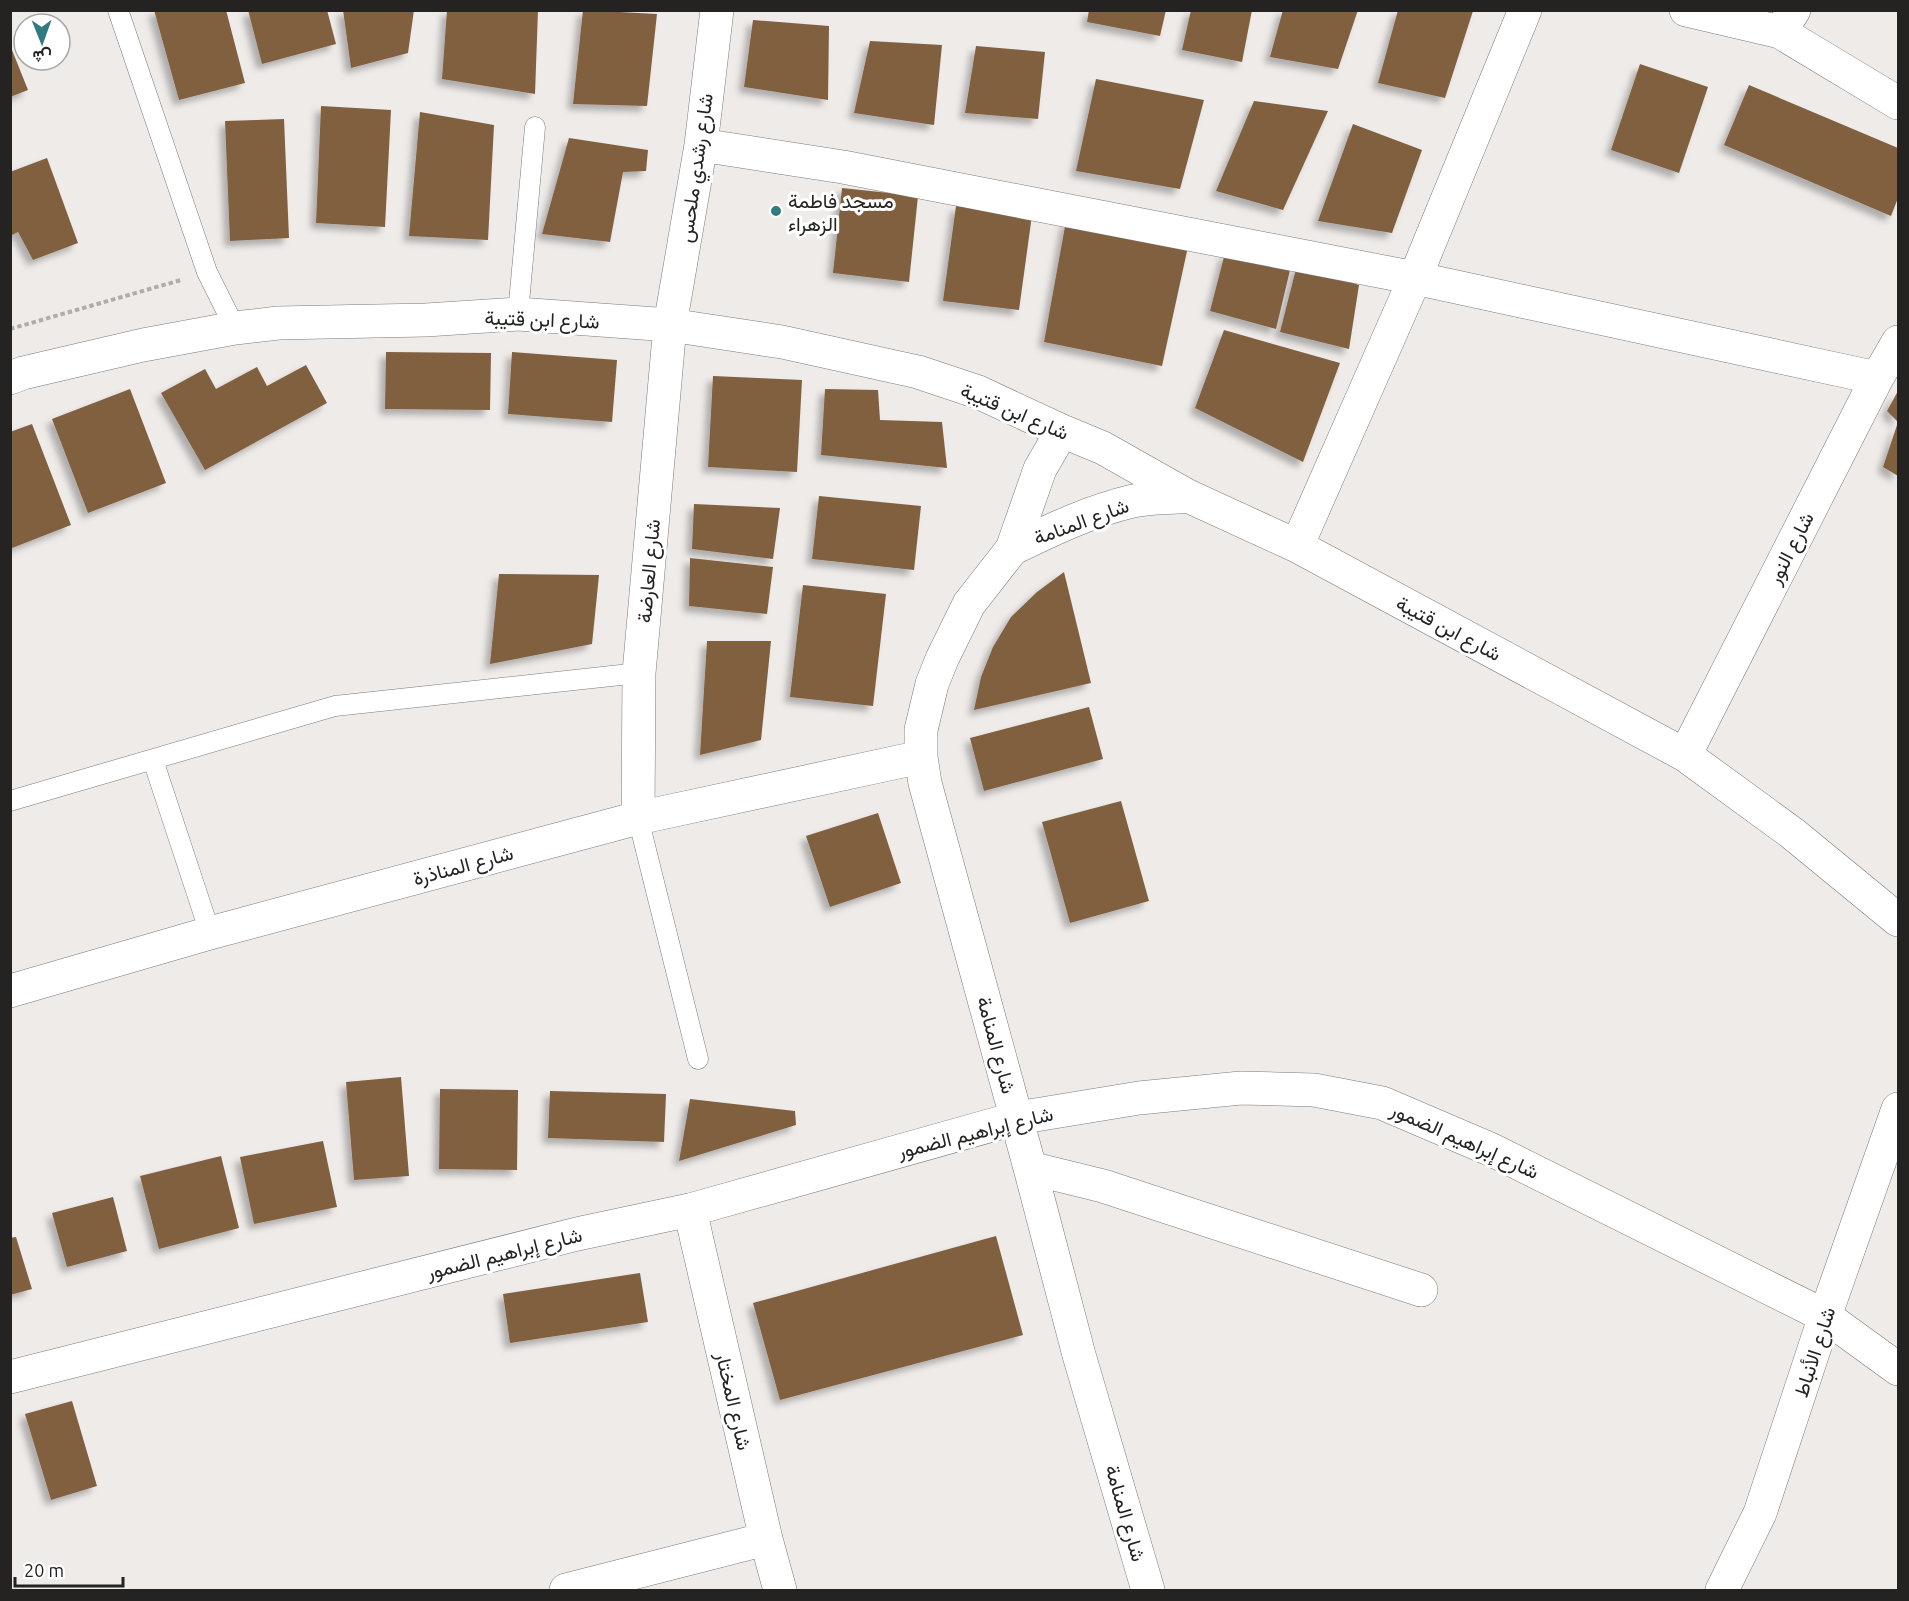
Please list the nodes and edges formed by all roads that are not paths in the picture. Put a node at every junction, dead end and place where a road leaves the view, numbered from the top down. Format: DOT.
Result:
graph roads {
  1 [pos="118,10"];
  2 [pos="717,10"];
  3 [pos="1525,10"];
  4 [pos="1686,10"];
  5 [pos="1787,21"];
  6 [pos="1899,103"];
  7 [pos="535,127"];
  8 [pos="701,145"];
  9 [pos="1415,278"];
  10 [pos="518,314"];
  11 [pos="670,326"];
  12 [pos="235,328"];
  13 [pos="1899,342"];
  14 [pos="10,378"];
  15 [pos="1877,378"];
  16 [pos="1062,431"];
  17 [pos="1188,496"];
  18 [pos="1297,546"];
  19 [pos="1012,549"];
  20 [pos="639,673"];
  21 [pos="1684,755"];
  22 [pos="921,757"];
  23 [pos="153,760"];
  24 [pos="10,801"];
  25 [pos="638,818"];
  26 [pos="1899,920"];
  27 [pos="210,933"];
  28 [pos="10,992"];
  29 [pos="698,1059"];
  30 [pos="1899,1109"];
  31 [pos="1017,1118"];
  32 [pos="1030,1168"];
  33 [pos="690,1210"];
  34 [pos="1421,1290"];
  35 [pos="1825,1316"];
  36 [pos="1899,1370"];
  37 [pos="10,1377"];
  38 [pos="766,1539"];
  39 [pos="566,1590"];
  40 [pos="780,1590"];
  41 [pos="1148,1590"];
  42 [pos="1722,1590"];
  1 -- 12 [label="lane"];
  2 -- 8 [label="street, شارع رشدي ملحس"];
  3 -- 9 [label="street"];
  4 -- 5 [label="street"];
  5 -- 6 [label="street"];
  7 -- 10 [label="lane"];
  8 -- 9 [label="street"];
  8 -- 11 [label="street, شارع رشدي ملحس"];
  9 -- 15 [label="street"];
  9 -- 18 [label="street"];
  10 -- 11 [label="street, شارع ابن قتيبة"];
  10 -- 12 [label="street, شارع ابن قتيبة"];
  11 -- 16 [label="street, شارع ابن قتيبة"];
  11 -- 20 [label="street, شارع العارضة"];
  12 -- 14 [label="street, شارع ابن قتيبة"];
  13 -- 15 [label="street, شارع النور"];
  15 -- 21 [label="street, شارع النور"];
  16 -- 17 [label="street, شارع ابن قتيبة"];
  16 -- 19 [label="street, شارع المنامة"];
  17 -- 18 [label="street, شارع ابن قتيبة"];
  17 -- 19 [label="street, شارع المنامة"];
  18 -- 21 [label="street, شارع ابن قتيبة"];
  19 -- 22 [label="street, شارع المنامة"];
  20 -- 23 [label="lane"];
  20 -- 25 [label="street, شارع العارضة"];
  21 -- 26 [label="street, شارع ابن قتيبة"];
  22 -- 25 [label="street, شارع المناذرة"];
  22 -- 31 [label="street, شارع المنامة"];
  23 -- 24 [label="lane"];
  23 -- 27 [label="lane"];
  25 -- 27 [label="street, شارع المناذرة"];
  25 -- 29 [label="lane"];
  27 -- 28 [label="street, شارع المناذرة"];
  30 -- 35 [label="street, شارع الأنباط"];
  31 -- 32 [label="street, شارع المنامة"];
  31 -- 33 [label="street, شارع إبراهيم الضمور"];
  31 -- 35 [label="street, شارع إبراهيم الضمور"];
  32 -- 34 [label="street"];
  32 -- 41 [label="street, شارع المنامة"];
  33 -- 37 [label="street, شارع إبراهيم الضمور"];
  33 -- 38 [label="street, شارع المختار"];
  35 -- 36 [label="street, شارع إبراهيم الضمور"];
  35 -- 42 [label="street, شارع الأنباط"];
  38 -- 39 [label="street"];
  38 -- 40 [label="street, شارع المختار"];
}
